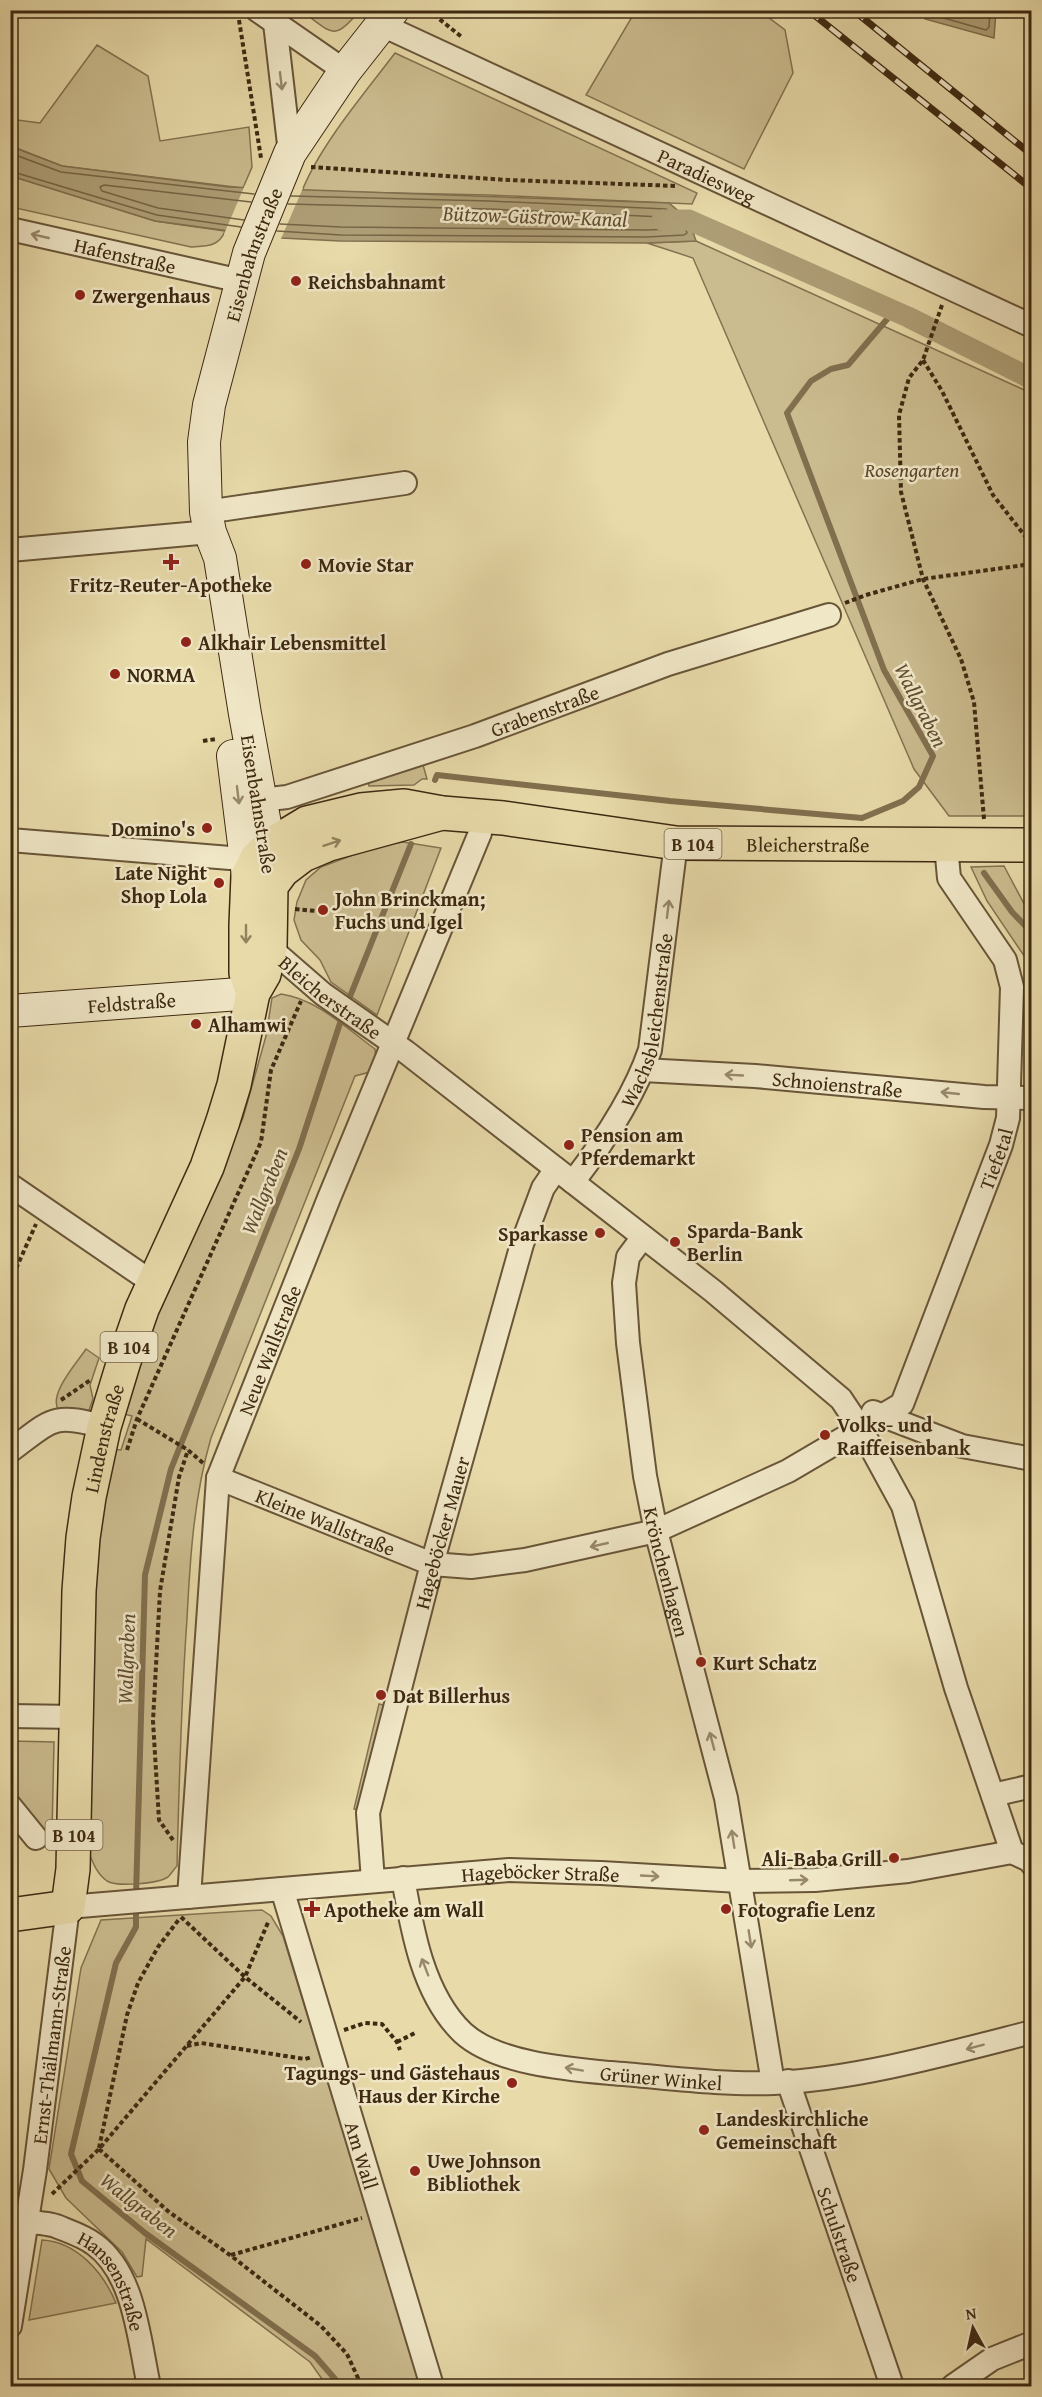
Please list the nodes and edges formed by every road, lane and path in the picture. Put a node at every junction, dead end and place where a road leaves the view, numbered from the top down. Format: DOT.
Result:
graph roads {
  1 [pos="238,10"];
  2 [pos="266,16"];
  3 [pos="388,18"];
  4 [pos="345,72"];
  5 [pos="284,165"];
  6 [pos="679,186"];
  7 [pos="10,229"];
  8 [pos="245,267"];
  9 [pos="938,314"];
  10 [pos="1032,326"];
  11 [pos="923,360"];
  12 [pos="405,483"];
  13 [pos="208,522"];
  14 [pos="1032,545"];
  15 [pos="10,550"];
  16 [pos="1032,564"];
  17 [pos="923,579"];
  18 [pos="849,601"];
  19 [pos="829,615"];
  20 [pos="216,739"];
  21 [pos="202,741"];
  22 [pos="262,803"];
  23 [pos="442,813"];
  24 [pos="984,819"];
  25 [pos="308,823"];
  26 [pos="480,833"];
  27 [pos="10,840"];
  28 [pos="676,843"];
  29 [pos="1032,844"];
  30 [pos="946,845"];
  31 [pos="262,869"];
  32 [pos="316,911"];
  33 [pos="270,948"];
  34 [pos="316,988"];
  35 [pos="253,993"];
  36 [pos="10,1011"];
  37 [pos="393,1044"];
  38 [pos="643,1070"];
  39 [pos="1008,1097"];
  40 [pos="1032,1098"];
  41 [pos="570,1175"];
  42 [pos="10,1185"];
  43 [pos="543,1188"];
  44 [pos="43,1207"];
  45 [pos="643,1237"];
  46 [pos="140,1274"];
  47 [pos="10,1282"];
  48 [pos="841,1399"];
  49 [pos="892,1410"];
  50 [pos="104,1427"];
  51 [pos="861,1429"];
  52 [pos="10,1451"];
  53 [pos="1032,1459"];
  54 [pos="218,1478"];
  55 [pos="656,1531"];
  56 [pos="432,1564"];
  57 [pos="10,1716"];
  58 [pos="76,1717"];
  59 [pos="1032,1786"];
  60 [pos="993,1795"];
  61 [pos="10,1806"];
  62 [pos="36,1838"];
  63 [pos="1012,1852"];
  64 [pos="1032,1864"];
  65 [pos="191,1865"];
  66 [pos="403,1878"];
  67 [pos="373,1881"];
  68 [pos="740,1881"];
  69 [pos="282,1889"];
  70 [pos="68,1907"];
  71 [pos="185,1907"];
  72 [pos="10,1915"];
  73 [pos="245,1977"];
  74 [pos="1032,2032"];
  75 [pos="415,2033"];
  76 [pos="397,2042"];
  77 [pos="329,2044"];
  78 [pos="186,2047"];
  79 [pos="400,2050"];
  80 [pos="781,2082"];
  81 [pos="99,2149"];
  82 [pos="54,2191"];
  83 [pos="371,2216"];
  84 [pos="19,2222"];
  85 [pos="230,2255"];
  86 [pos="10,2326"];
  87 [pos="1032,2343"];
  88 [pos="149,2386"];
  89 [pos="359,2386"];
  90 [pos="432,2386"];
  91 [pos="892,2386"];
  92 [pos="953,2386"];
  1 -- 5 [label="path"];
  2 -- 4 [label="street"];
  2 -- 5 [label="street, one-way"];
  3 -- 4 [label="street, Eisenbahnstraße"];
  3 -- 10 [label="street, Paradiesweg"];
  4 -- 5 [label="street, Eisenbahnstraße"];
  5 -- 6 [label="path"];
  5 -- 8 [label="street, Eisenbahnstraße"];
  8 -- 7 [label="street, Hafenstraße, one-way"];
  8 -- 13 [label="street, Eisenbahnstraße"];
  9 -- 11 [label="path"];
  11 -- 14 [label="path"];
  11 -- 17 [label="path"];
  12 -- 13 [label="street"];
  13 -- 15 [label="street"];
  13 -- 22 [label="street, Eisenbahnstraße"];
  13 -- 31 [label="street, Eisenbahnstraße, one-way"];
  16 -- 17 [label="path"];
  17 -- 18 [label="path"];
  17 -- 24 [label="path"];
  19 -- 22 [label="street, Grabenstraße"];
  20 -- 21 [label="path"];
  22 -- 25 [label="street"];
  22 -- 31 [label="street, Eisenbahnstraße"];
  23 -- 25 [label="main road, Bleicherstraße / B 104"];
  23 -- 28 [label="main road, Bleicherstraße / B 104"];
  31 -- 23 [label="main road, Bleicherstraße, one-way"];
  25 -- 31 [label="main road, Bleicherstraße / B 104"];
  26 -- 37 [label="street, Neue Wallstraße"];
  27 -- 31 [label="street"];
  28 -- 30 [label="main road, Bleicherstraße / B 104"];
  38 -- 28 [label="street, Wachsbleichenstraße, one-way"];
  29 -- 30 [label="main road, Bleicherstraße / B 104"];
  30 -- 39 [label="street, Tiefetal"];
  31 -- 32 [label="path"];
  31 -- 33 [label="main road, Eisenbahnstraße / B 104"];
  31 -- 35 [label="main road, Eisenbahnstraße / B 104, one-way"];
  33 -- 34 [label="street, Bleicherstraße"];
  33 -- 35 [label="main road, Eisenbahnstraße / B 104"];
  34 -- 37 [label="street, Bleicherstraße"];
  34 -- 65 [label="path"];
  35 -- 36 [label="street, Feldstraße"];
  35 -- 50 [label="main road, Lindenstraße / B 104"];
  37 -- 41 [label="street, Bleicherstraße"];
  37 -- 54 [label="street, Neue Wallstraße"];
  39 -- 38 [label="street, Schnoienstraße, one-way"];
  38 -- 41 [label="street, Wachsbleichenstraße"];
  39 -- 40 [label="street, Schnoienstraße"];
  39 -- 49 [label="street, Tiefetal"];
  41 -- 43 [label="street, Wachsbleichenstraße"];
  41 -- 45 [label="street, Bleicherstraße"];
  42 -- 44 [label="street"];
  43 -- 56 [label="street, Hageböcker Mauer"];
  44 -- 46 [label="street"];
  44 -- 47 [label="path"];
  45 -- 48 [label="street, Bleicherstraße"];
  45 -- 55 [label="street, Krönchenhagen"];
  48 -- 49 [label="street"];
  48 -- 51 [label="street"];
  49 -- 51 [label="street, Kleine Wallstraße"];
  49 -- 53 [label="street"];
  50 -- 52 [label="street"];
  50 -- 58 [label="main road, Lindenstraße / B 104"];
  51 -- 55 [label="street, Kleine Wallstraße"];
  51 -- 60 [label="street"];
  54 -- 56 [label="street, Kleine Wallstraße"];
  54 -- 65 [label="street, Neue Wallstraße"];
  55 -- 56 [label="street, Kleine Wallstraße, one-way"];
  68 -- 55 [label="street, Krönchenhagen, one-way"];
  56 -- 67 [label="street, Hageböcker Mauer"];
  57 -- 58 [label="street"];
  58 -- 70 [label="main road, Lindenstraße / B 104"];
  59 -- 60 [label="street"];
  60 -- 63 [label="street"];
  61 -- 62 [label="street"];
  63 -- 64 [label="street"];
  68 -- 63 [label="street, Hageböcker Straße, one-way"];
  65 -- 71 [label="street, Neue Wallstraße"];
  66 -- 67 [label="street, Hageböcker Straße"];
  66 -- 68 [label="street, Hageböcker Straße, one-way"];
  80 -- 66 [label="street, Grüner Winkel, one-way"];
  67 -- 69 [label="street, Hageböcker Straße"];
  68 -- 80 [label="street, Krönchenhagen, one-way"];
  69 -- 71 [label="street, Hageböcker Straße"];
  69 -- 73 [label="path"];
  69 -- 77 [label="street, Am Wall"];
  70 -- 71 [label="street, Hageböcker Straße"];
  70 -- 72 [label="main road"];
  70 -- 84 [label="street, Ernst-Thälmann-Straße"];
  71 -- 73 [label="path"];
  71 -- 81 [label="path"];
  73 -- 77 [label="path"];
  73 -- 78 [label="path"];
  74 -- 80 [label="street, Grüner Winkel, one-way"];
  75 -- 76 [label="path"];
  76 -- 77 [label="path"];
  76 -- 79 [label="path"];
  77 -- 78 [label="path"];
  77 -- 90 [label="street, Am Wall"];
  78 -- 81 [label="path"];
  80 -- 91 [label="street, Schulstraße"];
  81 -- 82 [label="path"];
  81 -- 85 [label="path"];
  83 -- 85 [label="path"];
  84 -- 86 [label="street, Ernst-Thälmann-Straße"];
  84 -- 88 [label="street, Hansenstraße"];
  85 -- 89 [label="path"];
  87 -- 92 [label="street"];
}
